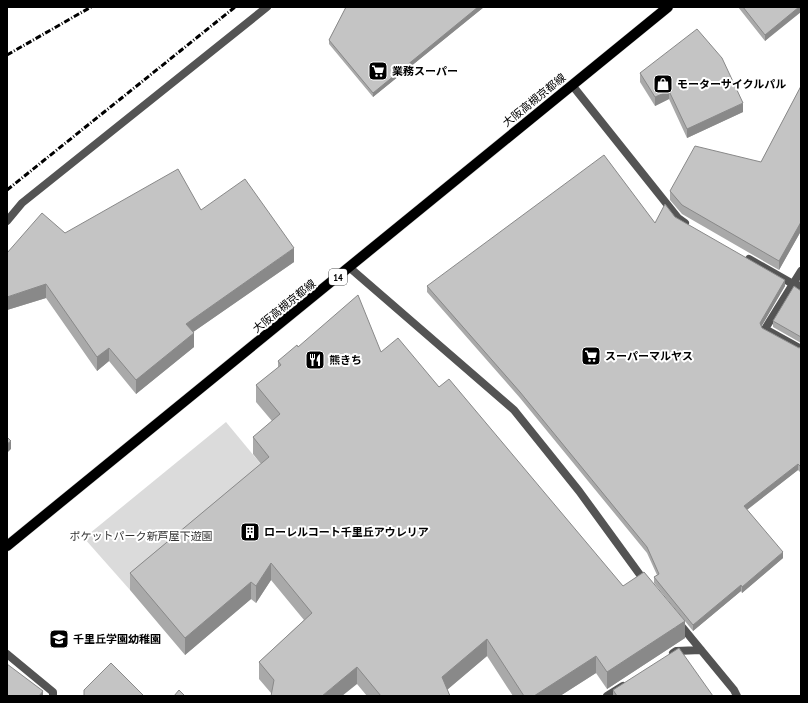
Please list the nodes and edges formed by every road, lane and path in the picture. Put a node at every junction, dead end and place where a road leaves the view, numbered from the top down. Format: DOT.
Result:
graph roads {
  1 [pos="267,7"];
  2 [pos="668,7"];
  3 [pos="572,85"];
  4 [pos="7,221"];
  5 [pos="691,226"];
  6 [pos="738,253"];
  7 [pos="350,268"];
  8 [pos="801,271"];
  9 [pos="792,284"];
  10 [pos="801,286"];
  11 [pos="801,350"];
  12 [pos="7,546"];
  13 [pos="653,592"];
  14 [pos="672,615"];
  15 [pos="701,650"];
  16 [pos="7,654"];
  17 [pos="663,659"];
  18 [pos="632,680"];
  19 [pos="53,696"];
  20 [pos="607,696"];
  21 [pos="736,696"];
  1 -- 4 [label="street"];
  2 -- 3 [label="main road, 大阪高槻京都線 / 14"];
  3 -- 5 [label="street"];
  3 -- 7 [label="main road, 大阪高槻京都線 / 14"];
  6 -- 9 [label="street"];
  7 -- 12 [label="main road, 大阪高槻京都線 / 14"];
  7 -- 13 [label="street"];
  8 -- 9 [label="street"];
  9 -- 10 [label="street"];
  9 -- 11 [label="street"];
  14 -- 15 [label="street"];
  15 -- 17 [label="street"];
  15 -- 21 [label="street"];
  16 -- 19 [label="street"];
  18 -- 20 [label="street"];
}
